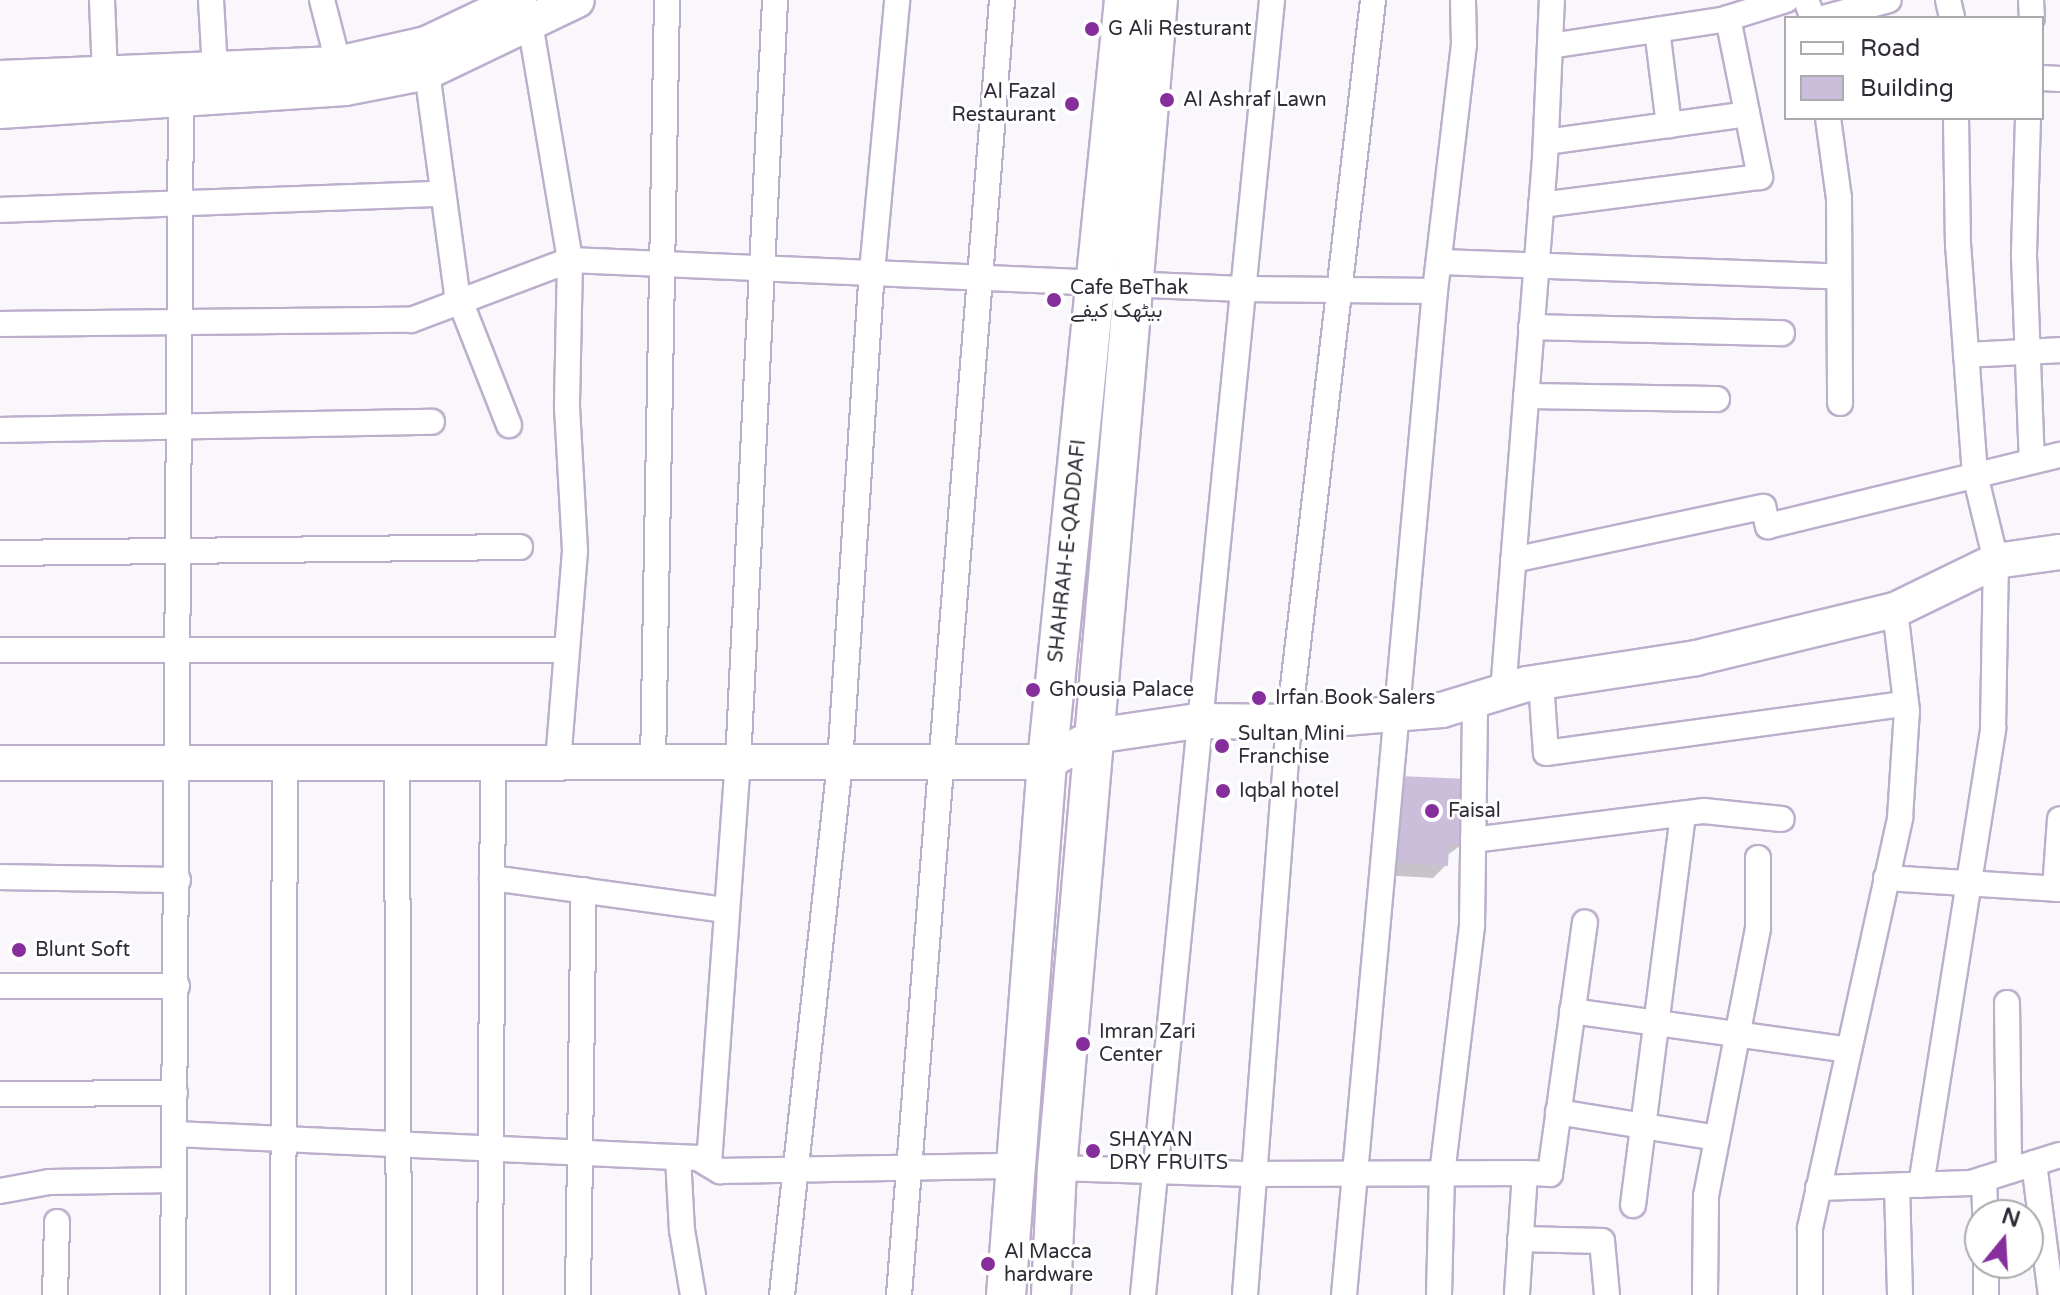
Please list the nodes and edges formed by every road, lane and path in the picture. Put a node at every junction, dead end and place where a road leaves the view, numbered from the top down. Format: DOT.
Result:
graph roads {
  1 [pos="102,0"];
  2 [pos="211,0"];
  3 [pos="322,0"];
  4 [pos="577,0"];
  5 [pos="667,0"];
  6 [pos="775,0"];
  7 [pos="897,0"];
  8 [pos="1002,0"];
  9 [pos="1124,0"];
  10 [pos="1158,0"];
  11 [pos="1272,0"];
  12 [pos="1373,0"];
  13 [pos="1463,0"];
  14 [pos="1552,0"];
  15 [pos="1786,0"];
  16 [pos="1889,0"];
  17 [pos="1850,5"];
  18 [pos="524,11"];
  19 [pos="1827,16"];
  20 [pos="1728,18"];
  21 [pos="1657,30"];
  22 [pos="1550,46"];
  23 [pos="215,69"];
  24 [pos="427,72"];
  25 [pos="105,74"];
  26 [pos="341,76"];
  27 [pos="0,78"];
  28 [pos="181,97"];
  29 [pos="0,111"];
  30 [pos="1747,114"];
  31 [pos="1828,120"];
  32 [pos="1956,120"];
  33 [pos="2028,120"];
  34 [pos="1669,125"];
  35 [pos="1546,142"];
  36 [pos="443,194"];
  37 [pos="181,203"];
  38 [pos="1541,205"];
  39 [pos="0,210"];
  40 [pos="570,260"];
  41 [pos="1439,262"];
  42 [pos="662,264"];
  43 [pos="1536,266"];
  44 [pos="762,267"];
  45 [pos="872,272"];
  46 [pos="979,275"];
  47 [pos="1839,277"];
  48 [pos="1095,280"];
  49 [pos="1133,282"];
  50 [pos="1242,289"];
  51 [pos="1343,290"];
  52 [pos="1435,291"];
  53 [pos="461,304"];
  54 [pos="181,322"];
  55 [pos="0,324"];
  56 [pos="1531,327"];
  57 [pos="1782,333"];
  58 [pos="2060,350"];
  59 [pos="2028,352"];
  60 [pos="1966,355"];
  61 [pos="1526,396"];
  62 [pos="1717,399"];
  63 [pos="1840,403"];
  64 [pos="432,422"];
  65 [pos="509,425"];
  66 [pos="181,427"];
  67 [pos="0,430"];
  68 [pos="2060,455"];
  69 [pos="2032,461"];
  70 [pos="1975,475"];
  71 [pos="520,547"];
  72 [pos="180,551"];
  73 [pos="2060,552"];
  74 [pos="0,553"];
  75 [pos="1513,560"];
  76 [pos="1996,561"];
  77 [pos="1895,610"];
  78 [pos="0,650"];
  79 [pos="180,650"];
  80 [pos="565,650"];
  81 [pos="1541,682"];
  82 [pos="1489,696"];
  83 [pos="1906,704"];
  84 [pos="1395,713"];
  85 [pos="1197,721"];
  86 [pos="1289,721"];
  87 [pos="1095,736"];
  88 [pos="180,761"];
  89 [pos="285,762"];
  90 [pos="397,762"];
  91 [pos="1047,762"];
  92 [pos="0,763"];
  93 [pos="493,763"];
  94 [pos="558,763"];
  95 [pos="653,763"];
  96 [pos="738,763"];
  97 [pos="840,763"];
  98 [pos="938,763"];
  99 [pos="1683,814"];
  100 [pos="1782,819"];
  101 [pos="2060,819"];
  102 [pos="1473,840"];
  103 [pos="1758,858"];
  104 [pos="0,877"];
  105 [pos="492,878"];
  106 [pos="1886,878"];
  107 [pos="178,880"];
  108 [pos="1966,883"];
  109 [pos="2057,889"];
  110 [pos="584,890"];
  111 [pos="727,910"];
  112 [pos="1585,922"];
  113 [pos="0,986"];
  114 [pos="177,986"];
  115 [pos="2007,1003"];
  116 [pos="1572,1011"];
  117 [pos="1656,1023"];
  118 [pos="1737,1036"];
  119 [pos="1848,1050"];
  120 [pos="175,1093"];
  121 [pos="0,1094"];
  122 [pos="1558,1112"];
  123 [pos="1640,1125"];
  124 [pos="175,1134"];
  125 [pos="1717,1138"];
  126 [pos="281,1139"];
  127 [pos="398,1144"];
  128 [pos="490,1149"];
  129 [pos="581,1153"];
  130 [pos="2060,1155"];
  131 [pos="678,1157"];
  132 [pos="2034,1163"];
  133 [pos="709,1164"];
  134 [pos="1016,1166"];
  135 [pos="908,1167"];
  136 [pos="1057,1168"];
  137 [pos="793,1169"];
  138 [pos="1155,1169"];
  139 [pos="2009,1171"];
  140 [pos="1525,1173"];
  141 [pos="1252,1174"];
  142 [pos="1442,1174"];
  143 [pos="1352,1175"];
  144 [pos="1984,1179"];
  145 [pos="174,1180"];
  146 [pos="1909,1185"];
  147 [pos="1818,1188"];
  148 [pos="0,1191"];
  149 [pos="1985,1199"];
  150 [pos="1633,1205"];
  151 [pos="57,1222"];
  152 [pos="1520,1239"];
  153 [pos="55,1295"];
  154 [pos="173,1295"];
  155 [pos="283,1295"];
  156 [pos="399,1295"];
  157 [pos="490,1295"];
  158 [pos="578,1295"];
  159 [pos="693,1295"];
  160 [pos="782,1295"];
  161 [pos="899,1295"];
  162 [pos="1006,1295"];
  163 [pos="1051,1295"];
  164 [pos="1143,1295"];
  165 [pos="1245,1295"];
  166 [pos="1344,1295"];
  167 [pos="1439,1295"];
  168 [pos="1517,1295"];
  169 [pos="1607,1295"];
  170 [pos="1705,1295"];
  171 [pos="1810,1295"];
  172 [pos="1900,1295"];
  173 [pos="2051,1295"];
  1 -- 25 [label="street"];
  2 -- 23 [label="street"];
  3 -- 26 [label="street"];
  4 -- 18 [label="street"];
  5 -- 42 [label="street"];
  6 -- 44 [label="street"];
  7 -- 45 [label="street"];
  8 -- 46 [label="street"];
  9 -- 48 [label="main road, SHAHRAH-E-QADDAFI"];
  10 -- 49 [label="main road, SHAHRAH-E-QADDAFI"];
  11 -- 50 [label="street"];
  12 -- 51 [label="street"];
  13 -- 41 [label="street"];
  14 -- 22 [label="street"];
  15 -- 20 [label="street"];
  16 -- 17 [label="street"];
  17 -- 19 [label="street"];
  18 -- 24 [label="street"];
  18 -- 26 [label="street"];
  18 -- 40 [label="street"];
  20 -- 21 [label="street"];
  20 -- 30 [label="street"];
  21 -- 22 [label="street"];
  21 -- 34 [label="street"];
  22 -- 35 [label="street"];
  23 -- 25 [label="street"];
  23 -- 26 [label="street"];
  24 -- 26 [label="street"];
  24 -- 36 [label="street"];
  25 -- 27 [label="street"];
  26 -- 28 [label="street"];
  28 -- 29 [label="street"];
  28 -- 37 [label="street"];
  30 -- 34 [label="street"];
  30 -- 38 [label="street"];
  31 -- 47 [label="street"];
  32 -- 60 [label="street"];
  33 -- 59 [label="street"];
  34 -- 35 [label="street"];
  35 -- 38 [label="street"];
  36 -- 37 [label="street"];
  36 -- 53 [label="street"];
  37 -- 39 [label="street"];
  37 -- 54 [label="street"];
  38 -- 43 [label="street"];
  40 -- 42 [label="street"];
  40 -- 53 [label="street"];
  40 -- 80 [label="street"];
  41 -- 43 [label="street"];
  41 -- 52 [label="street"];
  42 -- 44 [label="street"];
  42 -- 95 [label="street"];
  43 -- 47 [label="street"];
  43 -- 56 [label="street"];
  44 -- 45 [label="street"];
  44 -- 96 [label="street"];
  45 -- 46 [label="street"];
  45 -- 97 [label="street"];
  46 -- 48 [label="street"];
  46 -- 98 [label="street"];
  47 -- 63 [label="street"];
  48 -- 49 [label="street"];
  48 -- 91 [label="main road, SHAHRAH-E-QADDAFI"];
  49 -- 50 [label="street"];
  49 -- 87 [label="main road, SHAHRAH-E-QADDAFI"];
  50 -- 51 [label="street"];
  50 -- 85 [label="street"];
  51 -- 52 [label="street"];
  51 -- 86 [label="street"];
  52 -- 84 [label="street"];
  53 -- 54 [label="street"];
  53 -- 65 [label="street"];
  54 -- 55 [label="street"];
  54 -- 66 [label="street"];
  56 -- 57 [label="street"];
  56 -- 61 [label="street"];
  58 -- 59 [label="street"];
  59 -- 60 [label="street"];
  59 -- 69 [label="street"];
  60 -- 70 [label="street"];
  61 -- 62 [label="street"];
  61 -- 75 [label="street"];
  64 -- 66 [label="street"];
  66 -- 67 [label="street"];
  66 -- 72 [label="street"];
  68 -- 69 [label="street"];
  69 -- 70 [label="street"];
  70 -- 75 [label="street"];
  70 -- 76 [label="street"];
  71 -- 72 [label="street"];
  72 -- 74 [label="street"];
  72 -- 79 [label="street"];
  73 -- 76 [label="street"];
  75 -- 82 [label="street"];
  76 -- 77 [label="street"];
  76 -- 108 [label="street"];
  77 -- 81 [label="street"];
  77 -- 83 [label="street"];
  78 -- 79 [label="street"];
  79 -- 80 [label="street"];
  79 -- 88 [label="street"];
  80 -- 94 [label="street"];
  81 -- 82 [label="street"];
  81 -- 83 [label="street"];
  82 -- 84 [label="street"];
  82 -- 102 [label="street"];
  83 -- 106 [label="street"];
  84 -- 86 [label="street"];
  84 -- 143 [label="street"];
  85 -- 86 [label="street"];
  85 -- 87 [label="street"];
  85 -- 138 [label="street"];
  86 -- 141 [label="street"];
  87 -- 91 [label="street"];
  87 -- 136 [label="main road, SHAHRAH-E-QADDAFI"];
  88 -- 89 [label="street"];
  88 -- 92 [label="street"];
  88 -- 107 [label="street"];
  89 -- 90 [label="street"];
  89 -- 126 [label="street"];
  90 -- 93 [label="street"];
  90 -- 127 [label="street"];
  91 -- 98 [label="street"];
  91 -- 134 [label="main road, SHAHRAH-E-QADDAFI"];
  93 -- 94 [label="street"];
  93 -- 105 [label="street"];
  94 -- 95 [label="street"];
  95 -- 96 [label="street"];
  96 -- 97 [label="street"];
  96 -- 111 [label="street"];
  97 -- 98 [label="street"];
  97 -- 137 [label="street"];
  98 -- 135 [label="street"];
  99 -- 100 [label="street"];
  99 -- 102 [label="street"];
  99 -- 117 [label="street"];
  101 -- 109 [label="street"];
  102 -- 142 [label="street"];
  103 -- 118 [label="street"];
  104 -- 107 [label="street"];
  105 -- 110 [label="street"];
  105 -- 128 [label="street"];
  106 -- 108 [label="street"];
  106 -- 119 [label="street"];
  107 -- 114 [label="street"];
  108 -- 109 [label="street"];
  108 -- 146 [label="street"];
  110 -- 111 [label="street"];
  110 -- 129 [label="street"];
  111 -- 133 [label="street"];
  112 -- 116 [label="street"];
  113 -- 114 [label="street"];
  114 -- 120 [label="street"];
  115 -- 139 [label="street"];
  116 -- 117 [label="street"];
  116 -- 122 [label="street"];
  117 -- 118 [label="street"];
  117 -- 123 [label="street"];
  118 -- 119 [label="street"];
  118 -- 125 [label="street"];
  119 -- 147 [label="street"];
  120 -- 121 [label="street"];
  120 -- 124 [label="street"];
  122 -- 123 [label="street"];
  122 -- 140 [label="street"];
  123 -- 125 [label="street"];
  123 -- 150 [label="street"];
  124 -- 126 [label="street"];
  124 -- 145 [label="street"];
  125 -- 170 [label="street"];
  126 -- 127 [label="street"];
  126 -- 155 [label="street"];
  127 -- 128 [label="street"];
  127 -- 156 [label="street"];
  128 -- 129 [label="street"];
  128 -- 157 [label="street"];
  129 -- 131 [label="street"];
  129 -- 158 [label="street"];
  130 -- 132 [label="street"];
  131 -- 133 [label="street"];
  131 -- 159 [label="street"];
  132 -- 139 [label="street"];
  132 -- 173 [label="street"];
  133 -- 137 [label="street"];
  134 -- 135 [label="street"];
  134 -- 162 [label="main road, SHAHRAH-E-QADDAFI"];
  135 -- 137 [label="street"];
  135 -- 161 [label="street"];
  136 -- 138 [label="street"];
  136 -- 163 [label="main road, SHAHRAH-E-QADDAFI"];
  137 -- 160 [label="street"];
  138 -- 141 [label="street"];
  138 -- 164 [label="street"];
  139 -- 144 [label="street"];
  140 -- 142 [label="street"];
  140 -- 152 [label="street"];
  141 -- 143 [label="street"];
  141 -- 165 [label="street"];
  142 -- 143 [label="street"];
  142 -- 167 [label="street"];
  143 -- 166 [label="street"];
  144 -- 146 [label="street"];
  144 -- 149 [label="street"];
  145 -- 148 [label="street"];
  145 -- 154 [label="street"];
  146 -- 147 [label="street"];
  146 -- 172 [label="street"];
  147 -- 171 [label="street"];
  151 -- 153 [label="street"];
  152 -- 168 [label="street"];
  152 -- 169 [label="street"];
}
